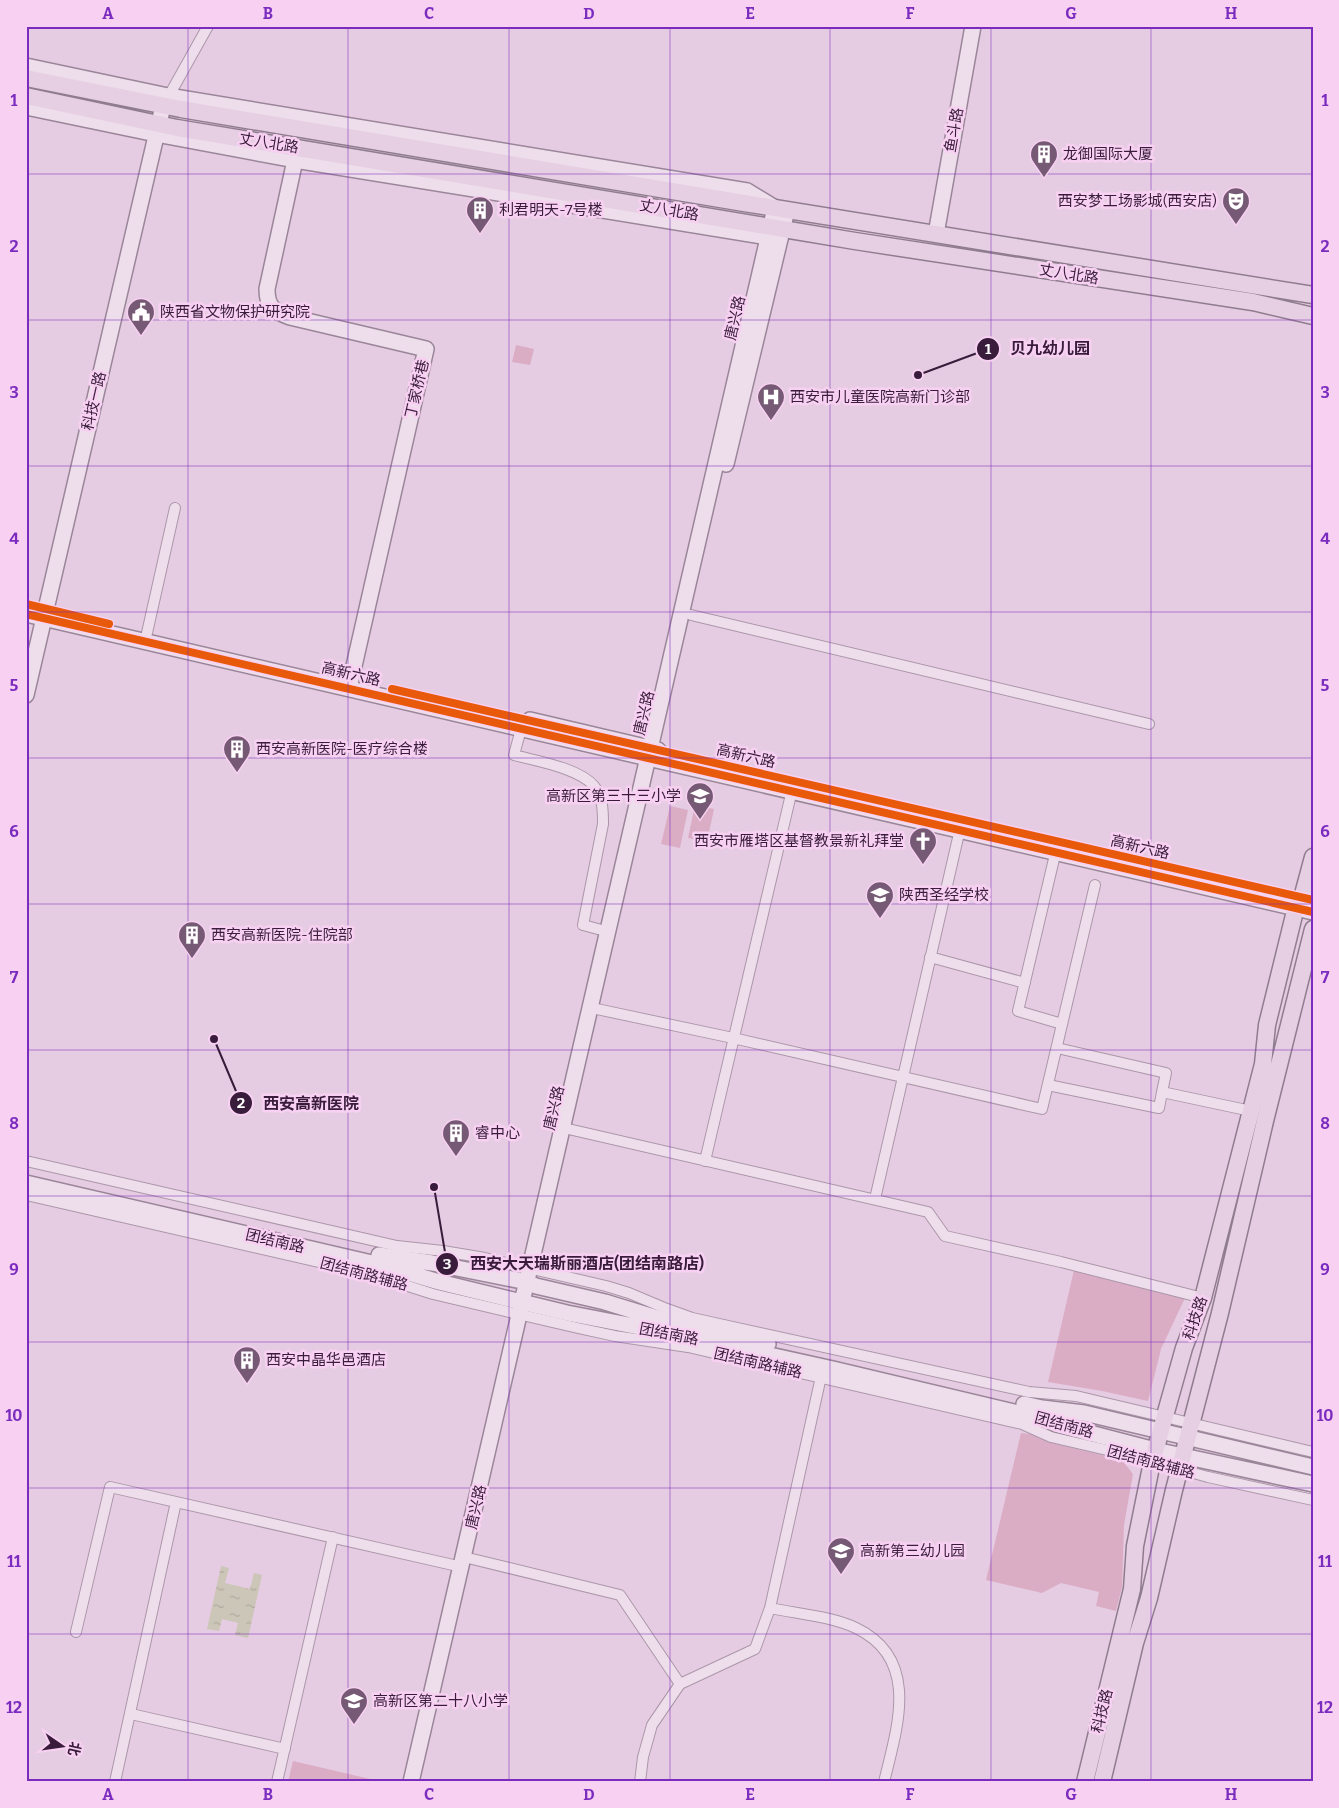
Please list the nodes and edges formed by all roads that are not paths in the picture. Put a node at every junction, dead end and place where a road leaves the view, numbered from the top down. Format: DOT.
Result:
graph roads {
  1 [pos="208,26"];
  2 [pos="973,26"];
  3 [pos="26,66"];
  4 [pos="26,78"];
  5 [pos="26,96"];
  6 [pos="165,101"];
  7 [pos="26,107"];
  8 [pos="157,129"];
  9 [pos="296,154"];
  10 [pos="781,209"];
  11 [pos="774,231"];
  12 [pos="936,234"];
  13 [pos="1313,295"];
  14 [pos="1313,316"];
  15 [pos="174,508"];
  16 [pos="26,604"];
  17 [pos="45,613"];
  18 [pos="26,614"];
  19 [pos="691,615"];
  20 [pos="147,633"];
  21 [pos="350,684"];
  22 [pos="26,695"];
  23 [pos="1149,724"];
  24 [pos="521,729"];
  25 [pos="653,754"];
  26 [pos="792,790"];
  27 [pos="960,829"];
  28 [pos="1057,847"];
  29 [pos="1313,857"];
  30 [pos="1095,885"];
  31 [pos="1303,902"];
  32 [pos="1313,912"];
  33 [pos="1313,929"];
  34 [pos="609,932"];
  35 [pos="930,957"];
  36 [pos="1025,983"];
  37 [pos="596,1009"];
  38 [pos="1062,1024"];
  39 [pos="733,1038"];
  40 [pos="1057,1048"];
  41 [pos="902,1077"];
  42 [pos="1048,1085"];
  43 [pos="1162,1092"];
  44 [pos="1251,1111"];
  45 [pos="568,1129"];
  46 [pos="705,1160"];
  47 [pos="26,1161"];
  48 [pos="26,1173"];
  49 [pos="26,1183"];
  50 [pos="26,1195"];
  51 [pos="874,1199"];
  52 [pos="533,1277"];
  53 [pos="1202,1298"];
  54 [pos="526,1310"];
  55 [pos="821,1372"];
  56 [pos="1162,1423"];
  57 [pos="1190,1430"];
  58 [pos="1313,1452"];
  59 [pos="1154,1456"];
  60 [pos="1182,1463"];
  61 [pos="1313,1468"];
  62 [pos="1313,1484"];
  63 [pos="1313,1500"];
  64 [pos="176,1502"];
  65 [pos="333,1537"];
  66 [pos="466,1561"];
  67 [pos="770,1608"];
  68 [pos="76,1632"];
  69 [pos="680,1684"];
  70 [pos="130,1714"];
  71 [pos="285,1749"];
  72 [pos="115,1782"];
  73 [pos="277,1782"];
  74 [pos="411,1782"];
  75 [pos="422,1782"];
  76 [pos="640,1782"];
  77 [pos="884,1782"];
  78 [pos="1085,1782"];
  79 [pos="1102,1782"];
  1 -- 6 [label="street"];
  2 -- 12 [label="street, 鱼斗路"];
  3 -- 6 [label="street"];
  4 -- 6 [label="main road, 丈八北路"];
  5 -- 8 [label="main road, 丈八北路"];
  6 -- 8 [label="street, 科技一路"];
  6 -- 10 [label="main road, 丈八北路"];
  7 -- 8 [label="street"];
  8 -- 9 [label="main road, 丈八北路"];
  8 -- 17 [label="street, 科技一路"];
  9 -- 11 [label="main road, 丈八北路"];
  9 -- 21 [label="street, 丁家桥巷"];
  10 -- 11 [label="street, 唐兴路"];
  10 -- 12 [label="main road, 丈八北路"];
  11 -- 14 [label="main road, 丈八北路"];
  11 -- 19 [label="street, 唐兴路"];
  11 -- 25 [label="street, 唐兴路"];
  12 -- 13 [label="main road, 丈八北路"];
  15 -- 20 [label="street"];
  16 -- 17 [label="street, 高新六路"];
  17 -- 18 [label="street, 高新六路"];
  17 -- 20 [label="street, 高新六路"];
  17 -- 21 [label="street, 高新六路"];
  17 -- 22 [label="street, 科技一路"];
  19 -- 23 [label="street"];
  19 -- 25 [label="street, 唐兴路"];
  20 -- 21 [label="street, 高新六路"];
  21 -- 24 [label="street, 高新六路"];
  21 -- 25 [label="street, 高新六路"];
  24 -- 25 [label="street, 高新六路"];
  24 -- 34 [label="street"];
  25 -- 26 [label="street, 高新六路"];
  25 -- 28 [label="street, 高新六路"];
  25 -- 34 [label="street, 唐兴路"];
  25 -- 37 [label="street, 唐兴路"];
  26 -- 27 [label="street, 高新六路"];
  26 -- 39 [label="street"];
  27 -- 28 [label="street, 高新六路"];
  27 -- 35 [label="street"];
  28 -- 31 [label="street, 高新六路"];
  28 -- 36 [label="street"];
  29 -- 31 [label="main road, 科技路"];
  30 -- 38 [label="street"];
  31 -- 32 [label="street, 高新六路"];
  31 -- 44 [label="main road, 科技路"];
  33 -- 57 [label="main road, 科技路"];
  34 -- 37 [label="street, 唐兴路"];
  35 -- 36 [label="street"];
  35 -- 41 [label="street"];
  36 -- 38 [label="street"];
  37 -- 39 [label="street"];
  37 -- 45 [label="street, 唐兴路"];
  38 -- 40 [label="street"];
  39 -- 41 [label="street"];
  39 -- 46 [label="street"];
  40 -- 42 [label="street"];
  40 -- 43 [label="street"];
  41 -- 42 [label="street"];
  41 -- 51 [label="street"];
  42 -- 43 [label="street"];
  43 -- 44 [label="street"];
  44 -- 53 [label="main road, 科技路"];
  45 -- 46 [label="street"];
  45 -- 52 [label="street, 唐兴路"];
  46 -- 51 [label="street"];
  47 -- 52 [label="street"];
  48 -- 52 [label="street, 团结南路"];
  49 -- 54 [label="street, 团结南路"];
  50 -- 54 [label="street, 团结南路辅路"];
  51 -- 53 [label="street"];
  52 -- 54 [label="street, 唐兴路"];
  52 -- 56 [label="street, 团结南路"];
  53 -- 56 [label="main road, 科技路"];
  54 -- 55 [label="street, 团结南路"];
  54 -- 66 [label="street, 唐兴路"];
  55 -- 59 [label="street, 团结南路"];
  55 -- 67 [label="street"];
  56 -- 57 [label="street, 团结南路"];
  56 -- 59 [label="main road, 科技路"];
  57 -- 58 [label="street"];
  57 -- 60 [label="main road, 科技路"];
  57 -- 61 [label="street, 团结南路"];
  59 -- 60 [label="street, 团结南路"];
  59 -- 78 [label="main road, 科技路"];
  60 -- 62 [label="street, 团结南路"];
  60 -- 63 [label="street, 团结南路辅路"];
  60 -- 79 [label="main road, 科技路"];
  64 -- 65 [label="street"];
  64 -- 68 [label="street"];
  64 -- 70 [label="street"];
  65 -- 66 [label="street"];
  65 -- 71 [label="street"];
  66 -- 69 [label="street"];
  66 -- 74 [label="street, 唐兴路"];
  66 -- 75 [label="street, 唐兴路"];
  67 -- 69 [label="street"];
  67 -- 77 [label="street"];
  69 -- 76 [label="street"];
  70 -- 71 [label="street"];
  70 -- 72 [label="street"];
  71 -- 73 [label="street"];
}
